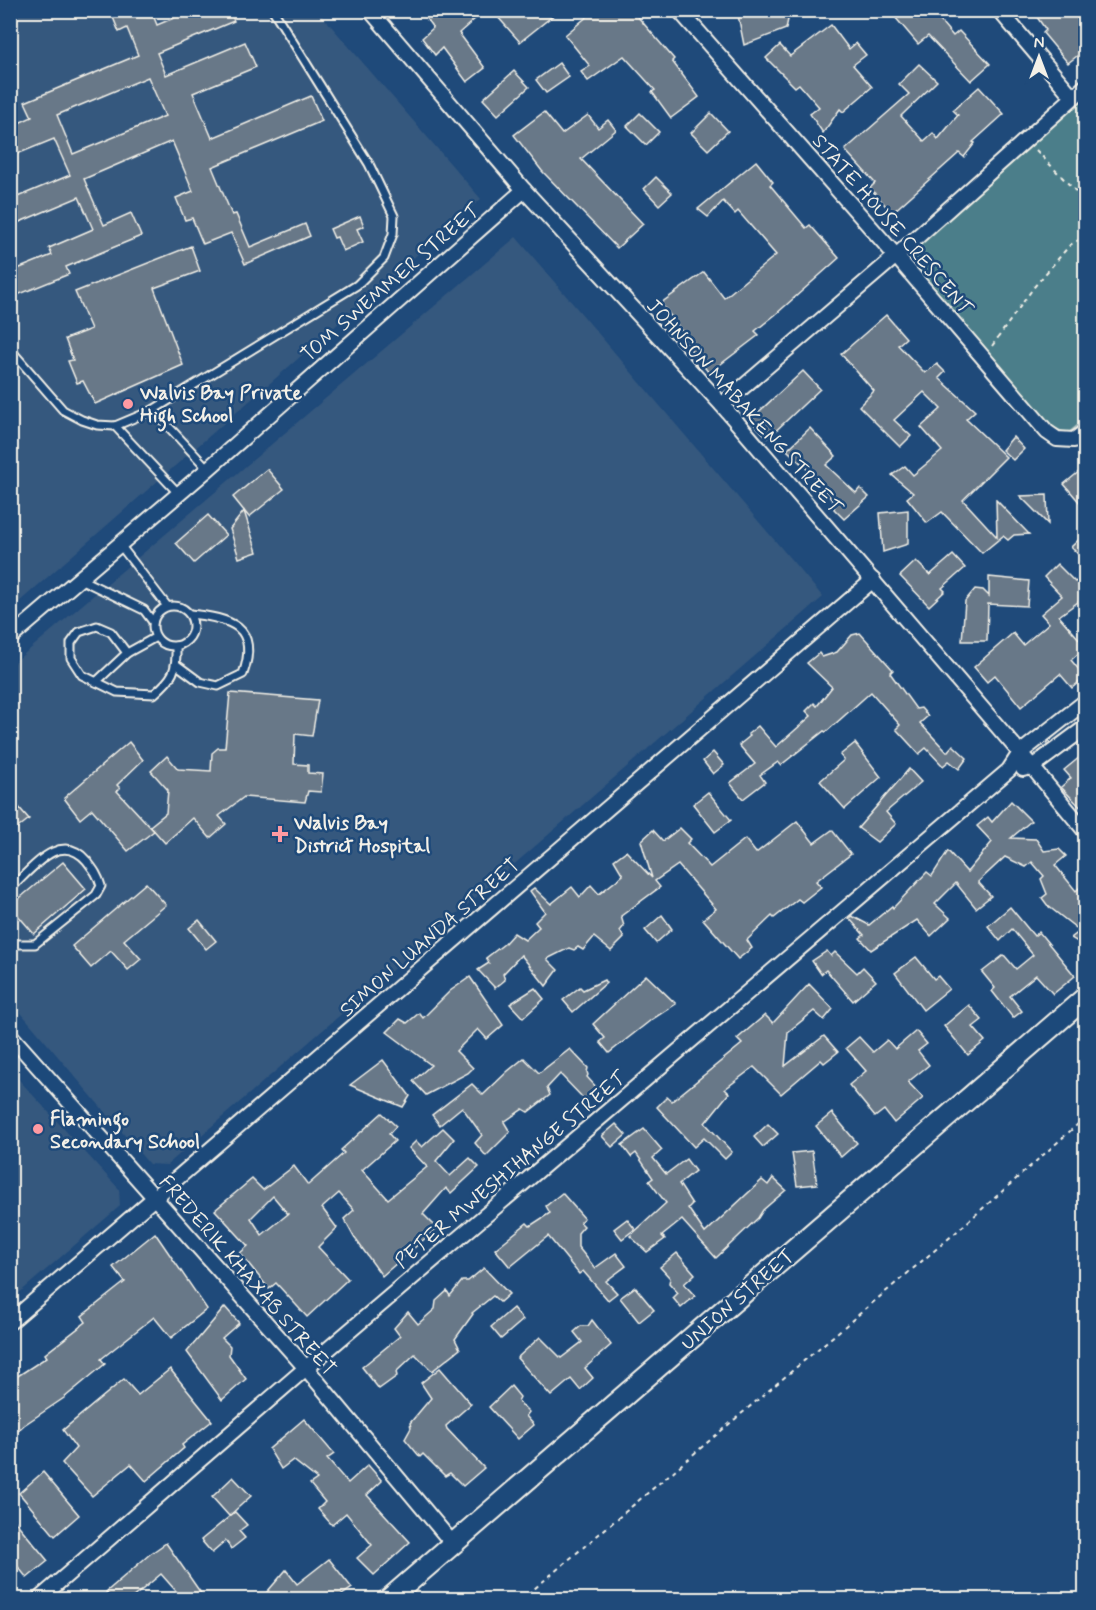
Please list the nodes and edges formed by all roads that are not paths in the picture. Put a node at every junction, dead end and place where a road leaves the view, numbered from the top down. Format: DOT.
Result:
graph roads {
  1 [pos="273,10"];
  2 [pos="370,10"];
  3 [pos="679,10"];
  4 [pos="999,10"];
  5 [pos="1086,86"];
  6 [pos="1073,97"];
  7 [pos="524,190"];
  8 [pos="896,256"];
  9 [pos="10,350"];
  10 [pos="722,405"];
  11 [pos="153,410"];
  12 [pos="115,426"];
  13 [pos="1086,431"];
  14 [pos="208,469"];
  15 [pos="180,494"];
  16 [pos="120,545"];
  17 [pos="80,579"];
  18 [pos="873,580"];
  19 [pos="167,606"];
  20 [pos="190,614"];
  21 [pos="153,622"];
  22 [pos="156,637"];
  23 [pos="10,638"];
  24 [pos="177,646"];
  25 [pos="127,653"];
  26 [pos="177,665"];
  27 [pos="96,682"];
  28 [pos="1086,701"];
  29 [pos="1086,727"];
  30 [pos="1020,753"];
  31 [pos="1032,767"];
  32 [pos="1010,770"];
  33 [pos="1086,832"];
  34 [pos="10,889"];
  35 [pos="10,942"];
  36 [pos="1086,997"];
  37 [pos="10,1035"];
  38 [pos="154,1198"];
  39 [pos="10,1322"];
  40 [pos="306,1368"];
  41 [pos="453,1544"];
  42 [pos="38,1599"];
  43 [pos="388,1599"];
  1 -- 11 [label="lane"];
  2 -- 7 [label="street, JOHNSON MABAKENG STREET"];
  3 -- 8 [label="street, STATE HOUSE CRESCENT"];
  4 -- 6 [label="street"];
  5 -- 6 [label="street"];
  6 -- 8 [label="street"];
  7 -- 10 [label="street, JOHNSON MABAKENG STREET"];
  7 -- 14 [label="street, TOM SWEMMER STREET"];
  8 -- 10 [label="street"];
  8 -- 13 [label="street, STATE HOUSE CRESCENT"];
  9 -- 12 [label="lane"];
  10 -- 18 [label="street, JOHNSON MABAKENG STREET"];
  11 -- 12 [label="lane"];
  11 -- 14 [label="lane"];
  12 -- 15 [label="lane"];
  14 -- 15 [label="street, TOM SWEMMER STREET"];
  15 -- 16 [label="street, TOM SWEMMER STREET"];
  16 -- 17 [label="street, TOM SWEMMER STREET"];
  16 -- 19 [label="lane"];
  17 -- 21 [label="lane"];
  17 -- 23 [label="street, TOM SWEMMER STREET"];
  18 -- 30 [label="street, JOHNSON MABAKENG STREET"];
  18 -- 38 [label="street, SIMON LUANDA STREET"];
  19 -- 20 [label="lane"];
  19 -- 21 [label="lane"];
  20 -- 24 [label="lane"];
  20 -- 26 [label="lane"];
  21 -- 22 [label="lane"];
  22 -- 24 [label="lane"];
  22 -- 25 [label="lane"];
  24 -- 26 [label="lane"];
  25 -- 27 [label="lane"];
  25 -- 27 [label="lane"];
  26 -- 27 [label="lane"];
  28 -- 30 [label="street"];
  29 -- 31 [label="street"];
  30 -- 31 [label="street, JOHNSON MABAKENG STREET"];
  30 -- 32 [label="street"];
  31 -- 32 [label="street"];
  31 -- 33 [label="street, JOHNSON MABAKENG STREET"];
  32 -- 40 [label="street, PETER MWESHIHANGE STREET"];
  34 -- 35 [label="lane"];
  36 -- 41 [label="main road, UNION STREET"];
  37 -- 38 [label="street, FREDERIK KHAXAB STREET"];
  38 -- 39 [label="street, SIMON LUANDA STREET"];
  38 -- 40 [label="street, FREDERIK KHAXAB STREET"];
  40 -- 41 [label="street, FREDERIK KHAXAB STREET"];
  40 -- 42 [label="street, PETER MWESHIHANGE STREET"];
  41 -- 43 [label="main road, UNION STREET"];
}
